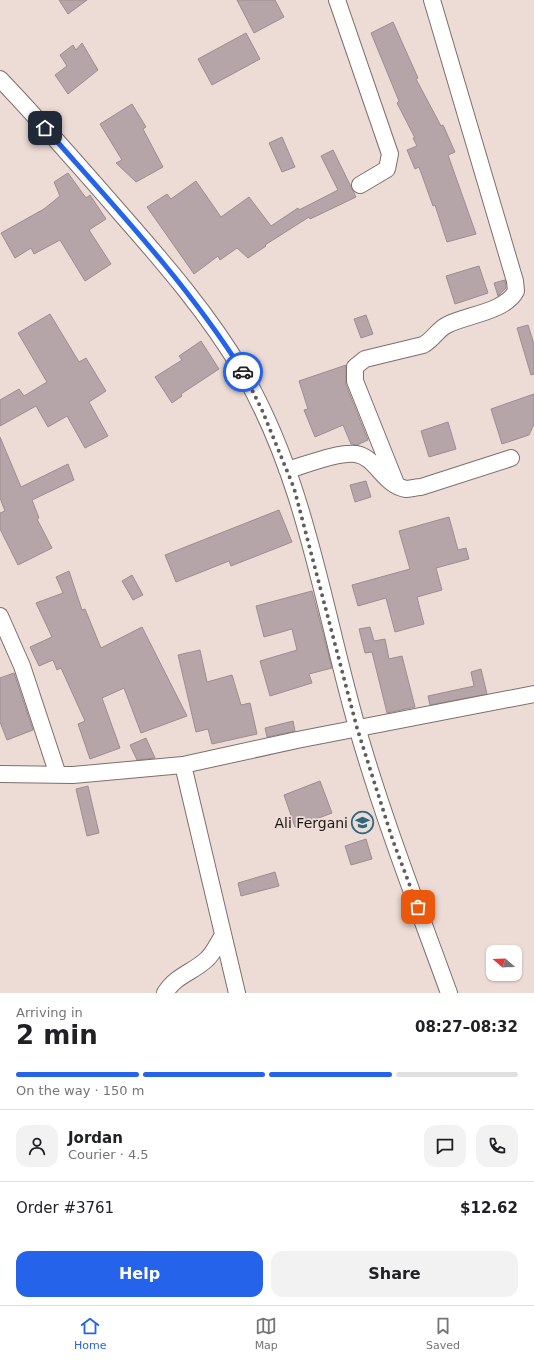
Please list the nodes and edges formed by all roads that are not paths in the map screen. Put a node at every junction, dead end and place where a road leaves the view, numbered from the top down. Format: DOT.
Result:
graph roads {
  1 [pos="337,0"];
  2 [pos="432,0"];
  3 [pos="0,79"];
  4 [pos="360,185"];
  5 [pos="511,458"];
  6 [pos="287,470"];
  7 [pos="397,486"];
  8 [pos="0,616"];
  9 [pos="534,694"];
  10 [pos="357,728"];
  11 [pos="183,765"];
  12 [pos="0,774"];
  13 [pos="58,775"];
  14 [pos="223,935"];
  15 [pos="165,993"];
  16 [pos="236,993"];
  17 [pos="449,993"];
  1 -- 4 [label="street"];
  2 -- 7 [label="street"];
  3 -- 6 [label="street"];
  5 -- 7 [label="street"];
  6 -- 7 [label="street"];
  6 -- 10 [label="street"];
  8 -- 13 [label="street"];
  9 -- 10 [label="street"];
  10 -- 11 [label="street"];
  10 -- 17 [label="street"];
  11 -- 13 [label="street"];
  11 -- 14 [label="street"];
  12 -- 13 [label="street"];
  14 -- 15 [label="street"];
  14 -- 16 [label="street"];
}
